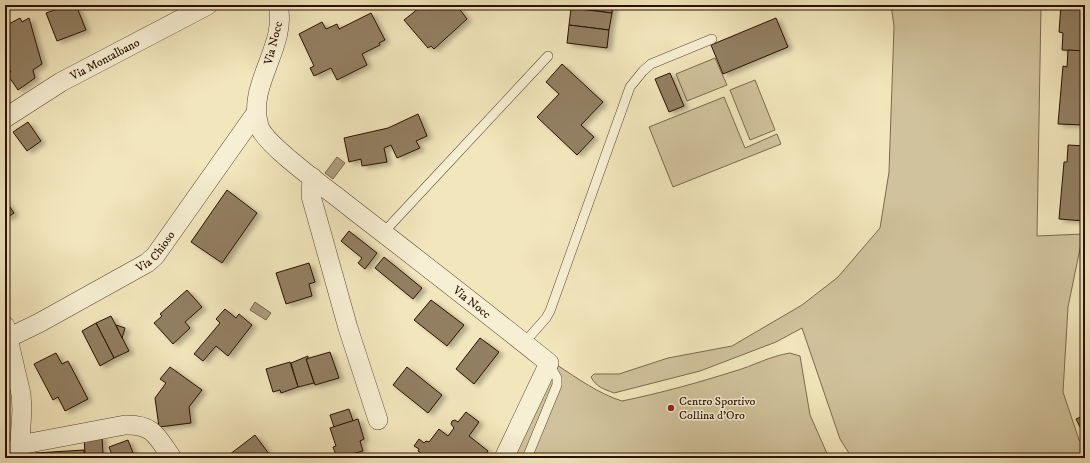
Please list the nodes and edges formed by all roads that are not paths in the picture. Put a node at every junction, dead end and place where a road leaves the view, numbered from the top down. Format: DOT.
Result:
graph roads {
  1 [pos="208,5"];
  2 [pos="278,5"];
  3 [pos="712,39"];
  4 [pos="548,56"];
  5 [pos="256,113"];
  6 [pos="5,118"];
  7 [pos="312,177"];
  8 [pos="383,232"];
  9 [pos="6,332"];
  10 [pos="524,343"];
  11 [pos="549,363"];
  12 [pos="378,420"];
  13 [pos="19,452"];
  14 [pos="172,458"];
  15 [pos="504,458"];
  16 [pos="527,458"];
  1 -- 6 [label="street, Via Montalbano"];
  2 -- 5 [label="street, Via Nocc"];
  3 -- 10 [label="lane"];
  4 -- 8 [label="lane"];
  5 -- 7 [label="street, Via Nocc"];
  5 -- 9 [label="street, Via Chioso"];
  7 -- 8 [label="street, Via Nocc"];
  7 -- 12 [label="street"];
  8 -- 10 [label="street, Via Nocc"];
  9 -- 13 [label="street, Via Chioso"];
  10 -- 11 [label="street, Via Nocc"];
  11 -- 15 [label="street"];
  11 -- 16 [label="lane"];
  13 -- 14 [label="street, Via Chioso"];
}
